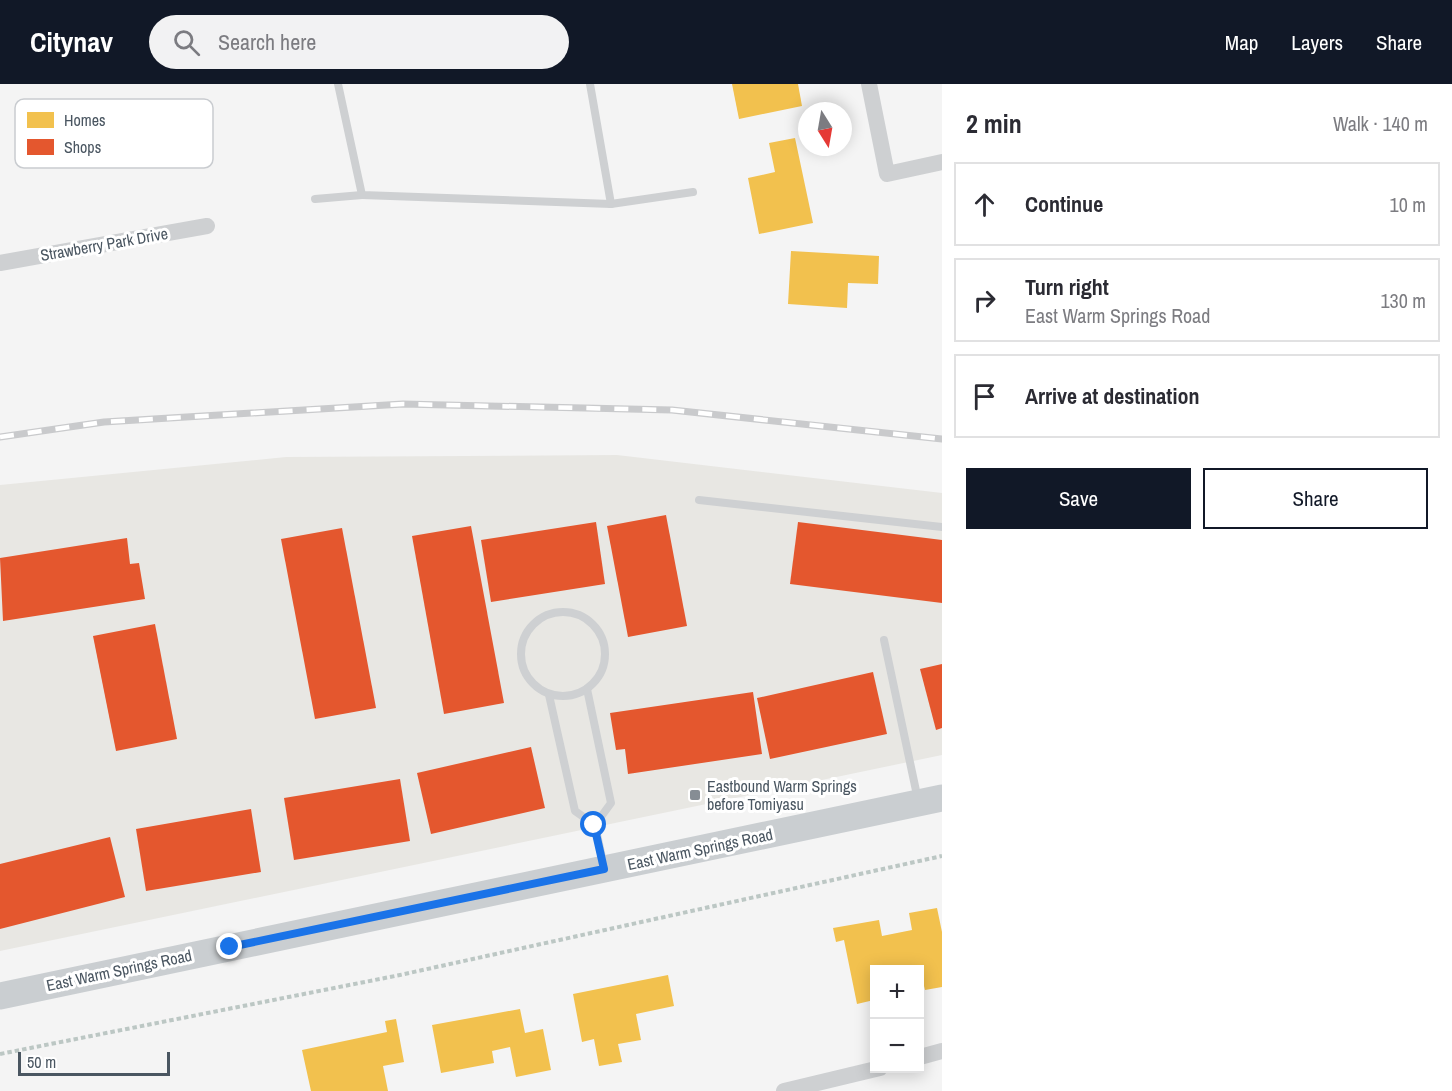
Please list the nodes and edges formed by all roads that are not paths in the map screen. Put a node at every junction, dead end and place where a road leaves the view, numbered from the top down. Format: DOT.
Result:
graph roads {
  1 [pos="338,84"];
  2 [pos="590,84"];
  3 [pos="869,84"];
  4 [pos="942,162"];
  5 [pos="693,192"];
  6 [pos="363,195"];
  7 [pos="315,199"];
  8 [pos="611,204"];
  9 [pos="207,225"];
  10 [pos="0,263"];
  11 [pos="699,500"];
  12 [pos="942,527"];
  13 [pos="884,640"];
  14 [pos="587,689"];
  15 [pos="549,695"];
  16 [pos="930,801"];
  17 [pos="594,825"];
  18 [pos="604,869"];
  19 [pos="0,996"];
  20 [pos="942,1051"];
  21 [pos="924,1056"];
  22 [pos="870,1070"];
  23 [pos="784,1091"];
  1 -- 6 [label="lane"];
  2 -- 8 [label="lane"];
  3 -- 4 [label="street"];
  5 -- 8 [label="lane"];
  6 -- 7 [label="lane"];
  6 -- 8 [label="lane"];
  9 -- 10 [label="street, Strawberry Park Drive"];
  11 -- 12 [label="lane"];
  13 -- 16 [label="lane"];
  14 -- 15 [label="lane"];
  14 -- 15 [label="lane"];
  14 -- 17 [label="lane"];
  15 -- 17 [label="lane"];
  16 -- 18 [label="main road, East Warm Springs Road"];
  17 -- 18 [label="lane"];
  18 -- 19 [label="main road, East Warm Springs Road"];
  20 -- 21 [label="street"];
  22 -- 23 [label="street"];
}
